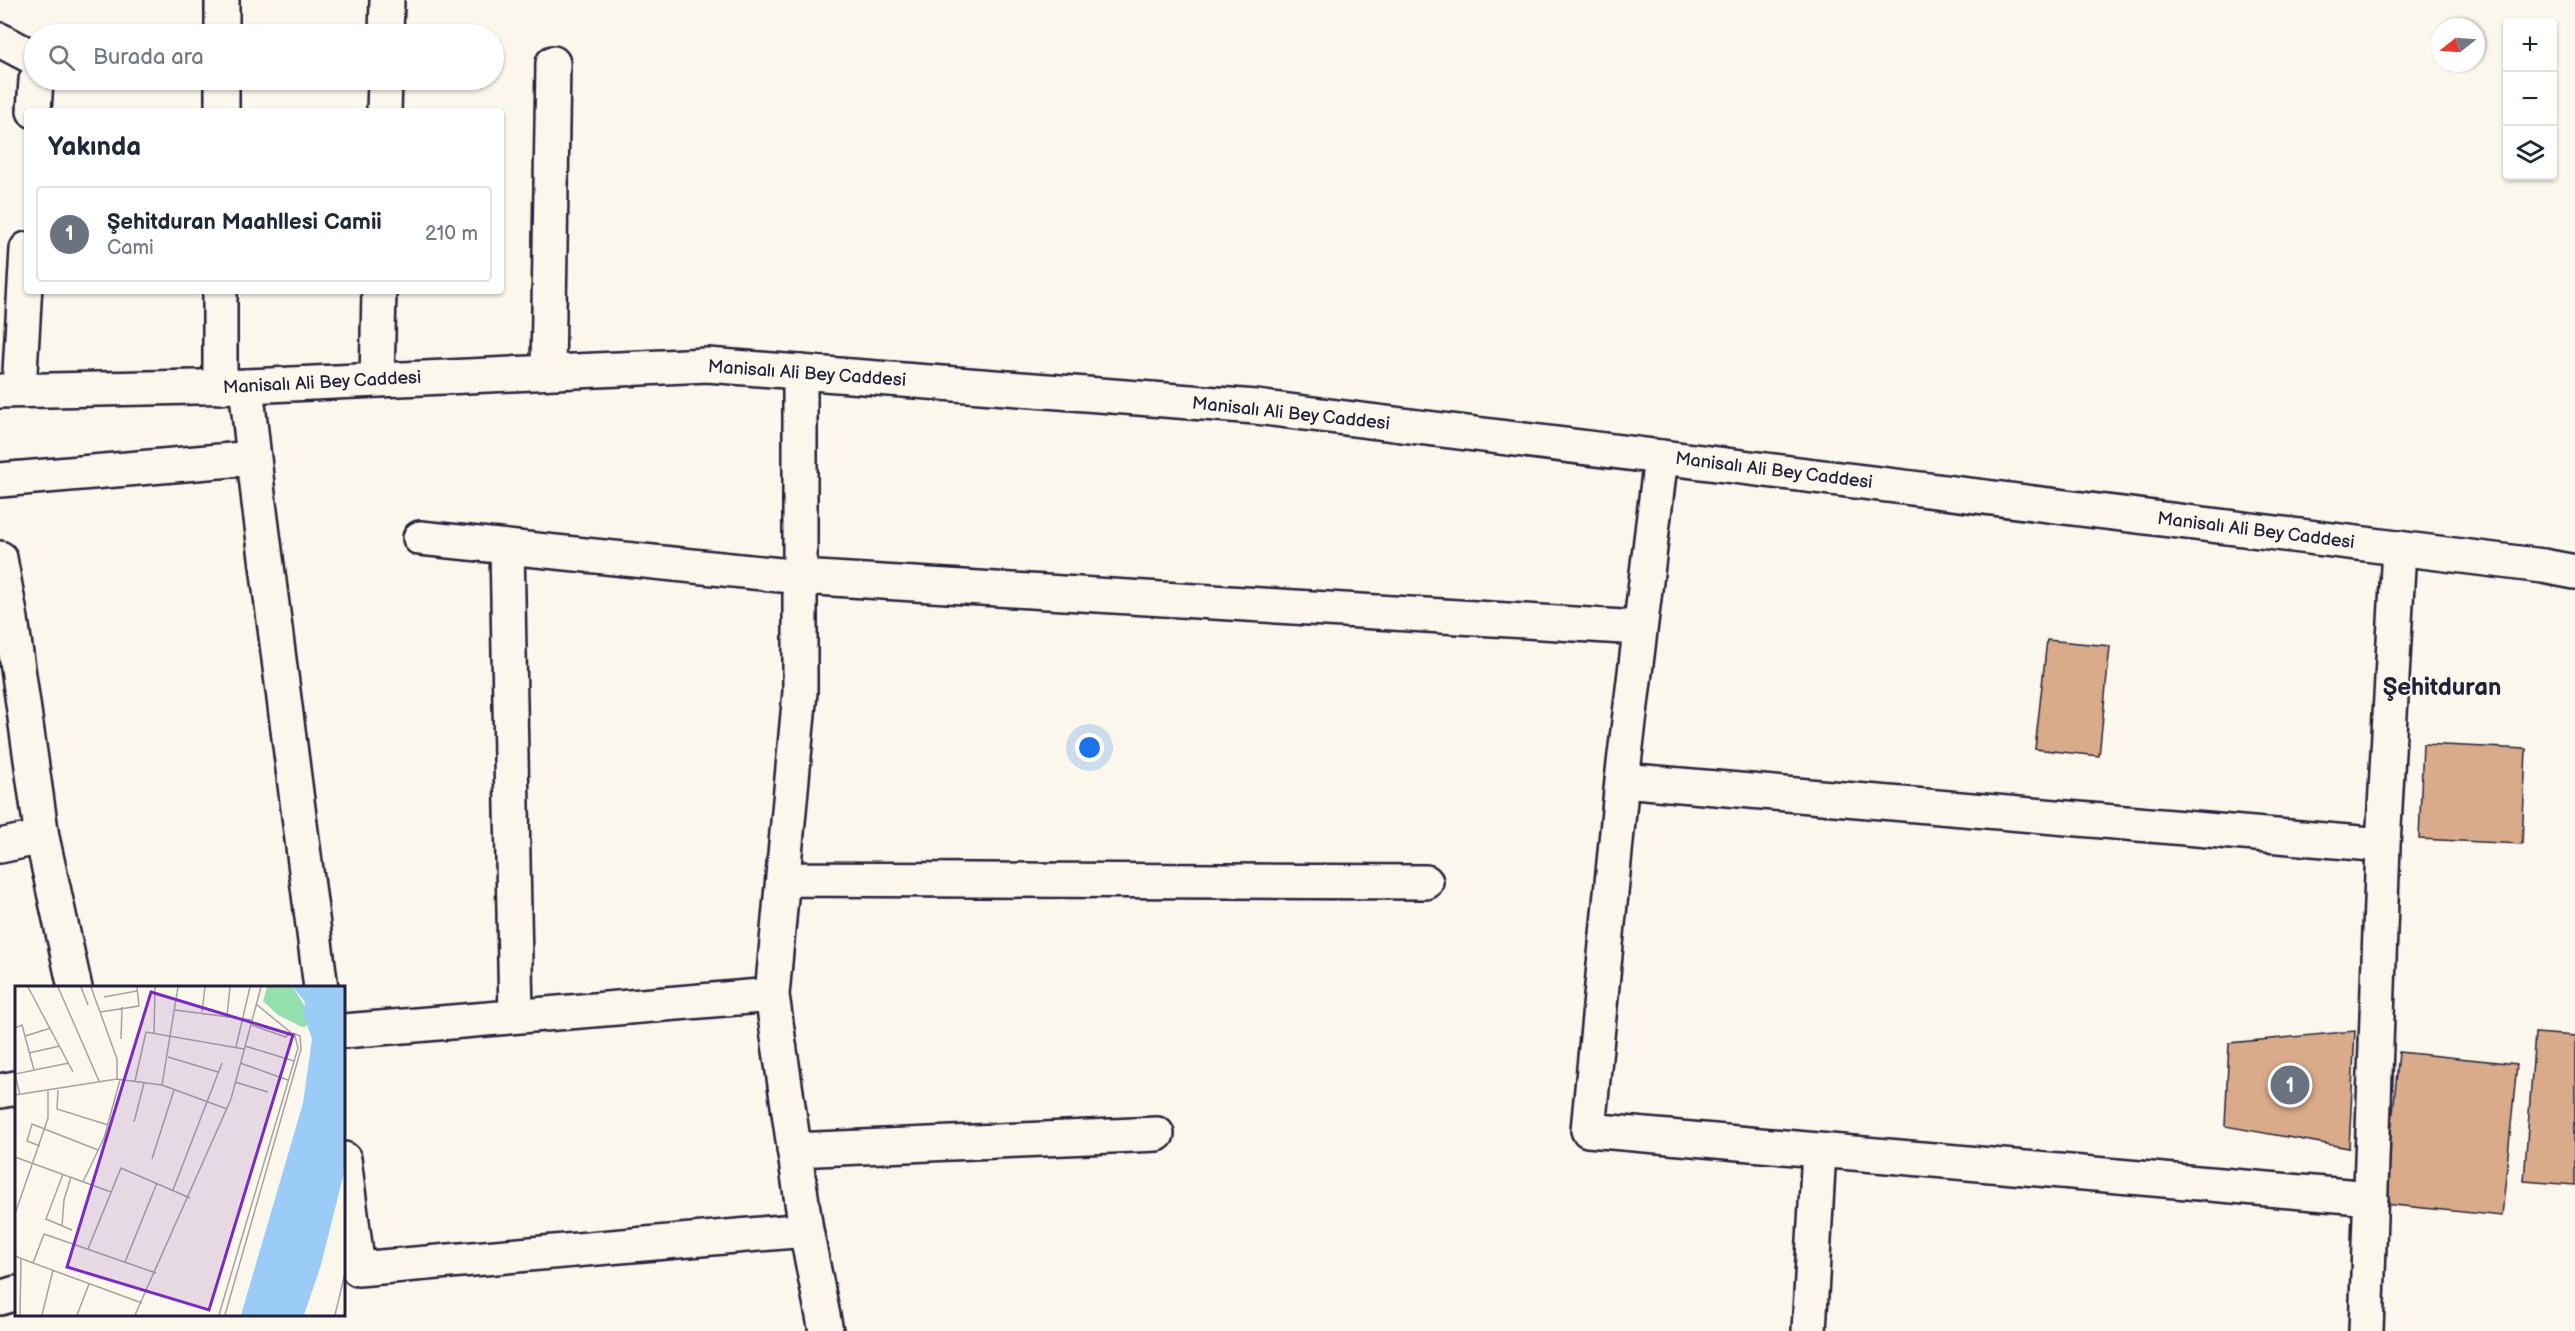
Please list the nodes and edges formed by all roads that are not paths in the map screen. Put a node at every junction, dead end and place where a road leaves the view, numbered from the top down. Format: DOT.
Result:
graph roads {
  1 [pos="222,0"];
  2 [pos="387,0"];
  3 [pos="222,24"];
  4 [pos="386,24"];
  5 [pos="0,40"];
  6 [pos="24,52"];
  7 [pos="553,63"];
  8 [pos="35,90"];
  9 [pos="222,90"];
  10 [pos="385,90"];
  11 [pos="34,108"];
  12 [pos="222,108"];
  13 [pos="384,108"];
  14 [pos="24,274"];
  15 [pos="220,294"];
  16 [pos="379,294"];
  17 [pos="548,372"];
  18 [pos="800,372"];
  19 [pos="377,380"];
  20 [pos="233,386"];
  21 [pos="10,390"];
  22 [pos="1661,457"];
  23 [pos="254,458"];
  24 [pos="0,480"];
  25 [pos="420,538"];
  26 [pos="507,547"];
  27 [pos="2399,548"];
  28 [pos="0,558"];
  29 [pos="2575,573"];
  30 [pos="800,577"];
  31 [pos="6,620"];
  32 [pos="1640,628"];
  33 [pos="1622,780"];
  34 [pos="42,837"];
  35 [pos="2383,845"];
  36 [pos="0,846"];
  37 [pos="783,879"];
  38 [pos="1426,882"];
  39 [pos="75,986"];
  40 [pos="321,986"];
  41 [pos="772,995"];
  42 [pos="516,1016"];
  43 [pos="345,1031"];
  44 [pos="15,1088"];
  45 [pos="0,1091"];
  46 [pos="1156,1134"];
  47 [pos="794,1150"];
  48 [pos="1819,1150"];
  49 [pos="345,1178"];
  50 [pos="346,1196"];
  51 [pos="2371,1198"];
  52 [pos="806,1230"];
  53 [pos="15,1293"];
  54 [pos="0,1298"];
  55 [pos="826,1331"];
  56 [pos="1809,1331"];
  57 [pos="2366,1331"];
  1 -- 3 [label="street"];
  2 -- 4 [label="street"];
  5 -- 6 [label="street"];
  7 -- 17 [label="street"];
  8 -- 11 [label="street"];
  9 -- 12 [label="street"];
  10 -- 13 [label="street"];
  14 -- 21 [label="street"];
  15 -- 20 [label="street"];
  16 -- 19 [label="street"];
  17 -- 18 [label="street, Manisalı Ali Bey Caddesi"];
  17 -- 19 [label="street, Manisalı Ali Bey Caddesi"];
  18 -- 22 [label="street, Manisalı Ali Bey Caddesi"];
  18 -- 30 [label="street"];
  19 -- 20 [label="street, Manisalı Ali Bey Caddesi"];
  20 -- 21 [label="street, Manisalı Ali Bey Caddesi"];
  20 -- 23 [label="street"];
  22 -- 27 [label="street, Manisalı Ali Bey Caddesi"];
  22 -- 32 [label="street"];
  23 -- 24 [label="street"];
  23 -- 40 [label="street"];
  25 -- 26 [label="street"];
  26 -- 30 [label="street"];
  26 -- 42 [label="street"];
  27 -- 29 [label="street, Manisalı Ali Bey Caddesi"];
  27 -- 35 [label="street"];
  28 -- 31 [label="street"];
  30 -- 32 [label="street"];
  30 -- 37 [label="street"];
  31 -- 34 [label="street"];
  32 -- 33 [label="street"];
  33 -- 35 [label="street"];
  33 -- 48 [label="street"];
  34 -- 36 [label="street"];
  34 -- 39 [label="street"];
  35 -- 51 [label="street"];
  37 -- 38 [label="street"];
  37 -- 41 [label="street"];
  41 -- 42 [label="street"];
  41 -- 47 [label="street"];
  42 -- 43 [label="street"];
  44 -- 45 [label="street"];
  46 -- 47 [label="street"];
  47 -- 52 [label="street"];
  48 -- 51 [label="street"];
  48 -- 56 [label="street"];
  49 -- 50 [label="street"];
  50 -- 52 [label="street"];
  51 -- 57 [label="street"];
  52 -- 55 [label="street"];
  53 -- 54 [label="street"];
}
